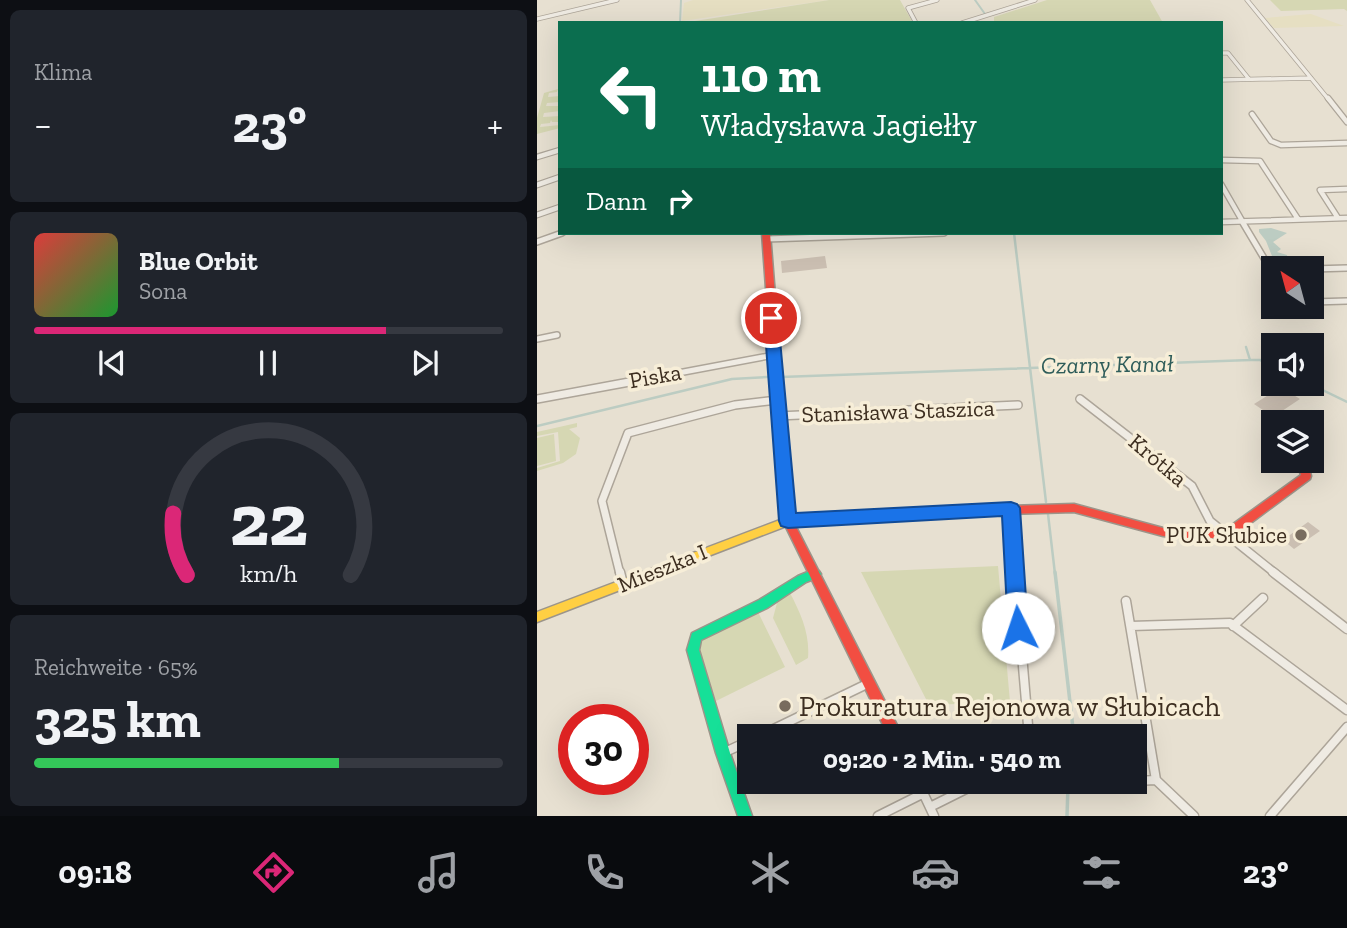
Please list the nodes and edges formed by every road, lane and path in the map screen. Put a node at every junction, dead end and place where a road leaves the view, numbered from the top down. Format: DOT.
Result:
graph roads {
  1 [pos="617,0"];
  2 [pos="937,0"];
  3 [pos="1035,0"];
  4 [pos="1247,0"];
  5 [pos="537,19"];
  6 [pos="915,21"];
  7 [pos="968,21"];
  8 [pos="1223,53"];
  9 [pos="1312,78"];
  10 [pos="1249,79"];
  11 [pos="1223,80"];
  12 [pos="1252,114"];
  13 [pos="1347,122"];
  14 [pos="1347,143"];
  15 [pos="558,151"];
  16 [pos="537,157"];
  17 [pos="1223,160"];
  18 [pos="558,178"];
  19 [pos="537,185"];
  20 [pos="1223,188"];
  21 [pos="1347,189"];
  22 [pos="558,208"];
  23 [pos="537,215"];
  24 [pos="1338,218"];
  25 [pos="1347,218"];
  26 [pos="1298,219"];
  27 [pos="1241,221"];
  28 [pos="1223,222"];
  29 [pos="558,234"];
  30 [pos="825,235"];
  31 [pos="766,236"];
  32 [pos="537,242"];
  33 [pos="1264,256"];
  34 [pos="1347,268"];
  35 [pos="1325,269"];
  36 [pos="1347,301"];
  37 [pos="1325,302"];
  38 [pos="557,335"];
  39 [pos="537,339"];
  40 [pos="774,355"];
  41 [pos="1080,398"];
  42 [pos="537,399"];
  43 [pos="777,400"];
  44 [pos="1018,405"];
  45 [pos="778,416"];
  46 [pos="1306,473"];
  47 [pos="1011,508"];
  48 [pos="788,521"];
  49 [pos="1224,534"];
  50 [pos="815,574"];
  51 [pos="623,584"];
  52 [pos="1263,598"];
  53 [pos="1126,601"];
  54 [pos="537,617"];
  55 [pos="1231,625"];
  56 [pos="1131,626"];
  57 [pos="1347,629"];
  58 [pos="869,683"];
  59 [pos="1347,710"];
  60 [pos="784,724"];
  61 [pos="890,724"];
  62 [pos="1028,724"];
  63 [pos="1347,727"];
  64 [pos="737,747"];
  65 [pos="723,753"];
  66 [pos="1147,780"];
  67 [pos="1156,780"];
  68 [pos="922,794"];
  69 [pos="924,794"];
  70 [pos="960,794"];
  71 [pos="932,812"];
  72 [pos="745,816"];
  73 [pos="878,816"];
  74 [pos="1194,816"];
  75 [pos="1270,816"];
  1 -- 5 [label="street"];
  2 -- 6 [label="street"];
  3 -- 7 [label="street"];
  4 -- 9 [label="street"];
  8 -- 10 [label="street"];
  9 -- 10 [label="street"];
  9 -- 13 [label="street"];
  10 -- 11 [label="street"];
  12 -- 14 [label="street"];
  15 -- 16 [label="street"];
  17 -- 26 [label="street"];
  18 -- 19 [label="street"];
  20 -- 27 [label="street"];
  21 -- 24 [label="street"];
  22 -- 23 [label="street"];
  24 -- 25 [label="street"];
  24 -- 26 [label="street"];
  26 -- 27 [label="street"];
  27 -- 28 [label="street"];
  27 -- 33 [label="street"];
  29 -- 32 [label="street"];
  30 -- 31 [label="street"];
  31 -- 40 [label="street"];
  34 -- 35 [label="street"];
  36 -- 37 [label="street"];
  38 -- 39 [label="street"];
  40 -- 42 [label="street, Piska"];
  40 -- 43 [label="street"];
  41 -- 49 [label="street, Krótka"];
  43 -- 45 [label="street"];
  43 -- 51 [label="street"];
  44 -- 45 [label="street, Stanisława Staszica"];
  45 -- 48 [label="street"];
  46 -- 49 [label="street"];
  47 -- 48 [label="street, Mieszka I"];
  47 -- 49 [label="street, Mieszka I"];
  47 -- 62 [label="street"];
  48 -- 50 [label="street"];
  48 -- 51 [label="street, Mieszka I"];
  49 -- 57 [label="street, Krótka"];
  50 -- 58 [label="street"];
  50 -- 65 [label="street"];
  51 -- 54 [label="street, Mieszka I"];
  52 -- 55 [label="street"];
  53 -- 56 [label="street"];
  55 -- 56 [label="street"];
  55 -- 59 [label="street"];
  56 -- 67 [label="street"];
  58 -- 60 [label="street"];
  58 -- 61 [label="street"];
  63 -- 75 [label="street"];
  64 -- 65 [label="street"];
  65 -- 72 [label="street"];
  66 -- 67 [label="street"];
  67 -- 74 [label="street"];
  68 -- 73 [label="street"];
  69 -- 71 [label="street"];
  70 -- 71 [label="street"];
}
